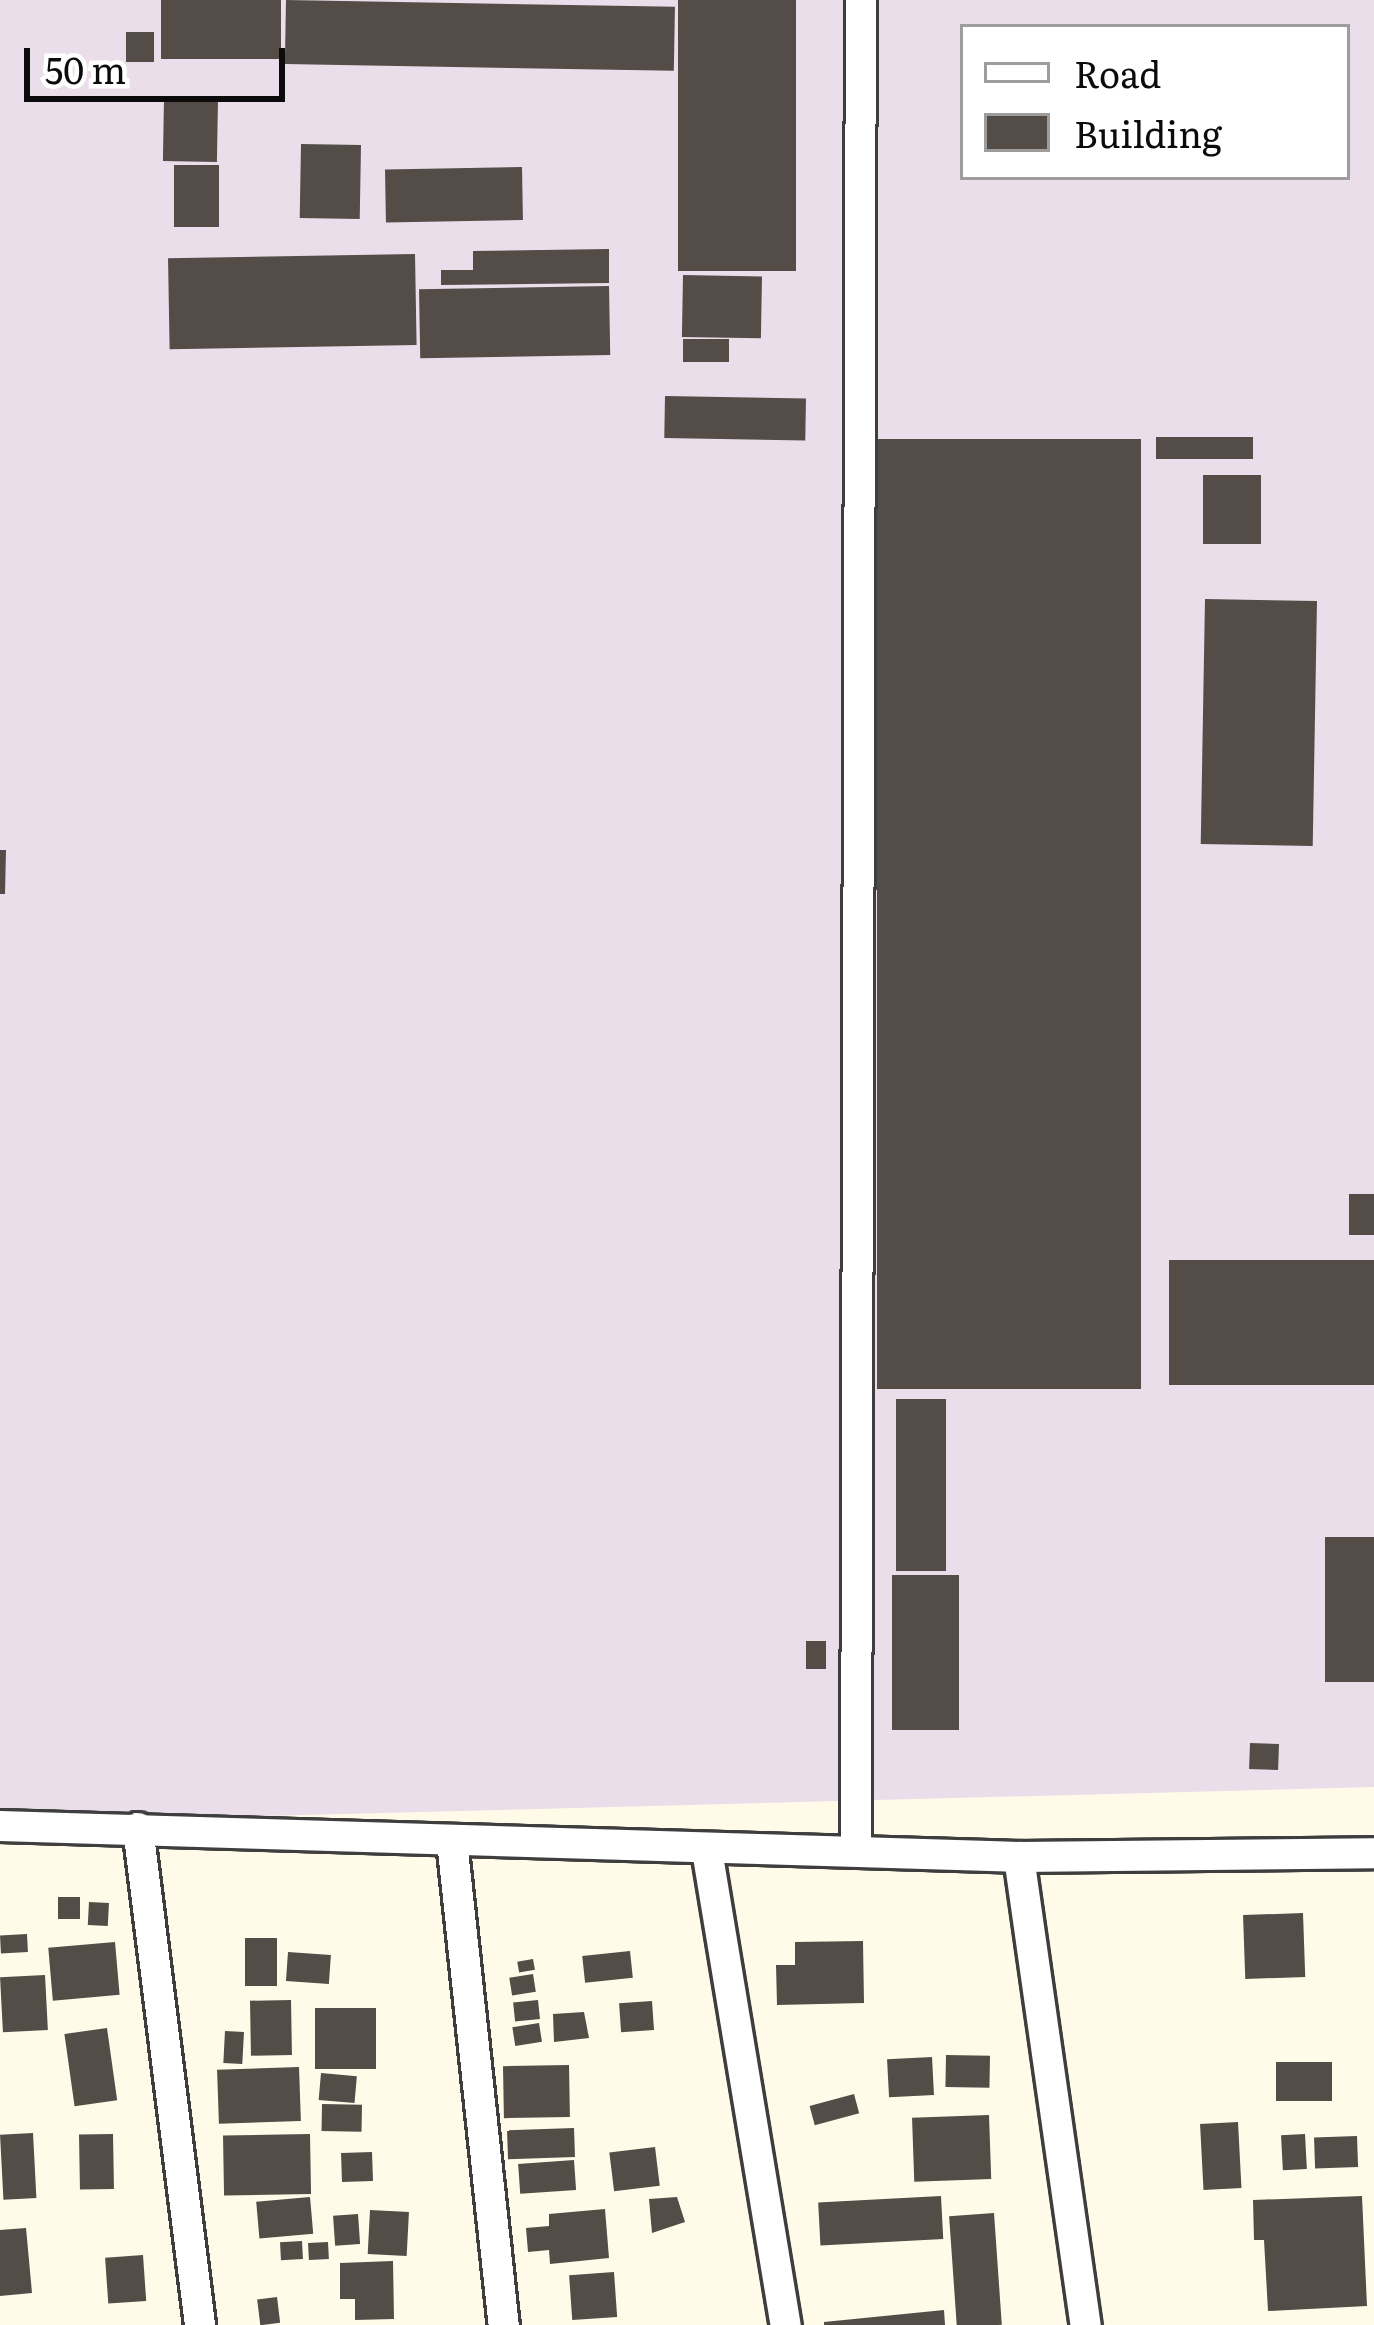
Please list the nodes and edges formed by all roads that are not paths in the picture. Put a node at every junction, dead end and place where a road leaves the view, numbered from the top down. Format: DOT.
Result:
graph roads {
  1 [pos="860,0"];
  2 [pos="0,1826"];
  3 [pos="138,1828"];
  4 [pos="452,1841"];
  5 [pos="707,1850"];
  6 [pos="856,1850"];
  7 [pos="1374,1853"];
  8 [pos="1018,1857"];
  9 [pos="200,2325"];
  10 [pos="504,2325"];
  11 [pos="786,2325"];
  12 [pos="1086,2325"];
  1 -- 6 [label="street"];
  2 -- 3 [label="street"];
  3 -- 4 [label="street"];
  3 -- 9 [label="street"];
  4 -- 5 [label="street"];
  4 -- 10 [label="street"];
  5 -- 6 [label="street"];
  5 -- 11 [label="street"];
  6 -- 8 [label="street"];
  7 -- 8 [label="street"];
  8 -- 12 [label="street"];
}
